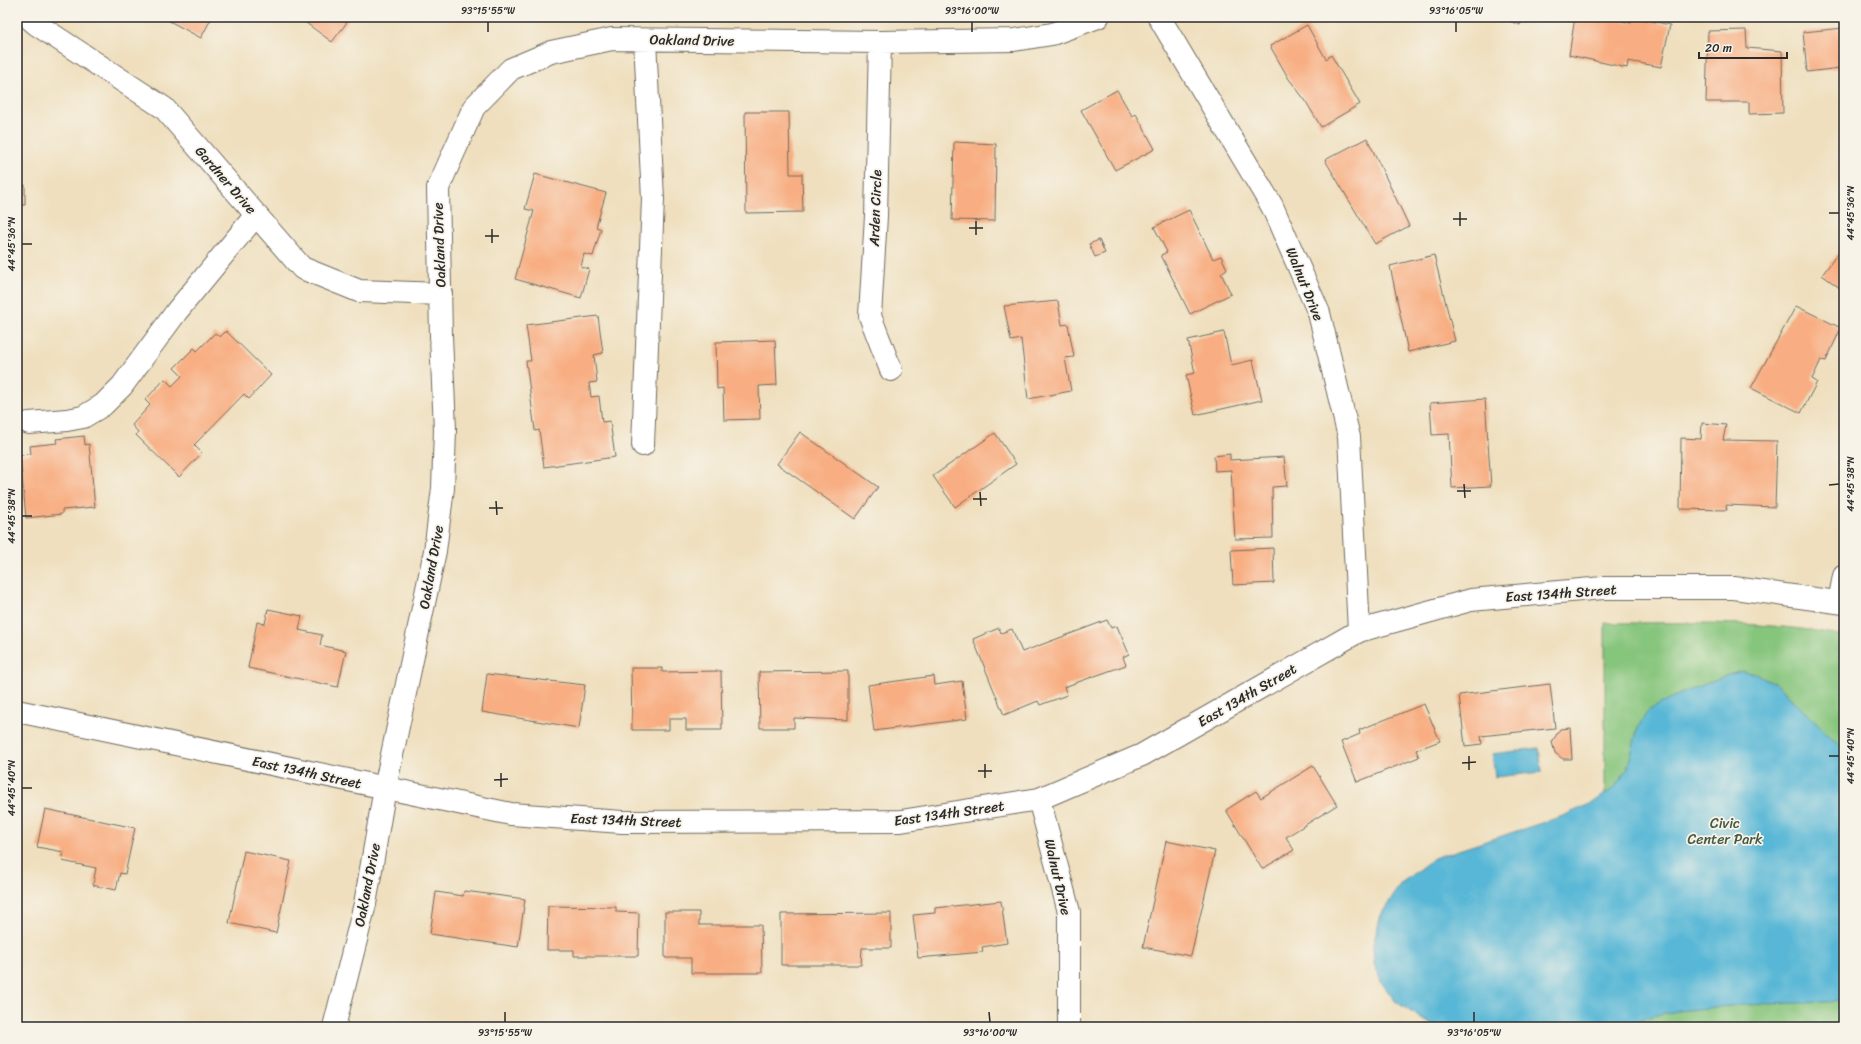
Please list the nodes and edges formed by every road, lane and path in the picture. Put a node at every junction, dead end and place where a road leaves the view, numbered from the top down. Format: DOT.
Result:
graph roads {
  1 [pos="28,17"];
  2 [pos="1098,17"];
  3 [pos="1159,17"];
  4 [pos="645,40"];
  5 [pos="880,42"];
  6 [pos="256,215"];
  7 [pos="440,294"];
  8 [pos="891,370"];
  9 [pos="29,423"];
  10 [pos="643,445"];
  11 [pos="1844,576"];
  12 [pos="1841,602"];
  13 [pos="1359,631"];
  14 [pos="17,711"];
  15 [pos="385,788"];
  16 [pos="1039,799"];
  17 [pos="334,1027"];
  18 [pos="1069,1027"];
  1 -- 6 [label="street, Gardner Drive"];
  2 -- 5 [label="street, Oakland Drive"];
  3 -- 13 [label="street, Walnut Drive"];
  4 -- 5 [label="street, Oakland Drive"];
  4 -- 7 [label="street, Oakland Drive"];
  4 -- 10 [label="street"];
  5 -- 8 [label="street, Arden Circle"];
  6 -- 7 [label="street, Gardner Drive"];
  6 -- 9 [label="street"];
  7 -- 15 [label="street, Oakland Drive"];
  11 -- 12 [label="street"];
  12 -- 13 [label="street, East 134th Street"];
  13 -- 16 [label="street, East 134th Street"];
  14 -- 15 [label="street, East 134th Street"];
  15 -- 16 [label="street, East 134th Street"];
  15 -- 17 [label="street, Oakland Drive"];
  16 -- 18 [label="street, Walnut Drive"];
}
